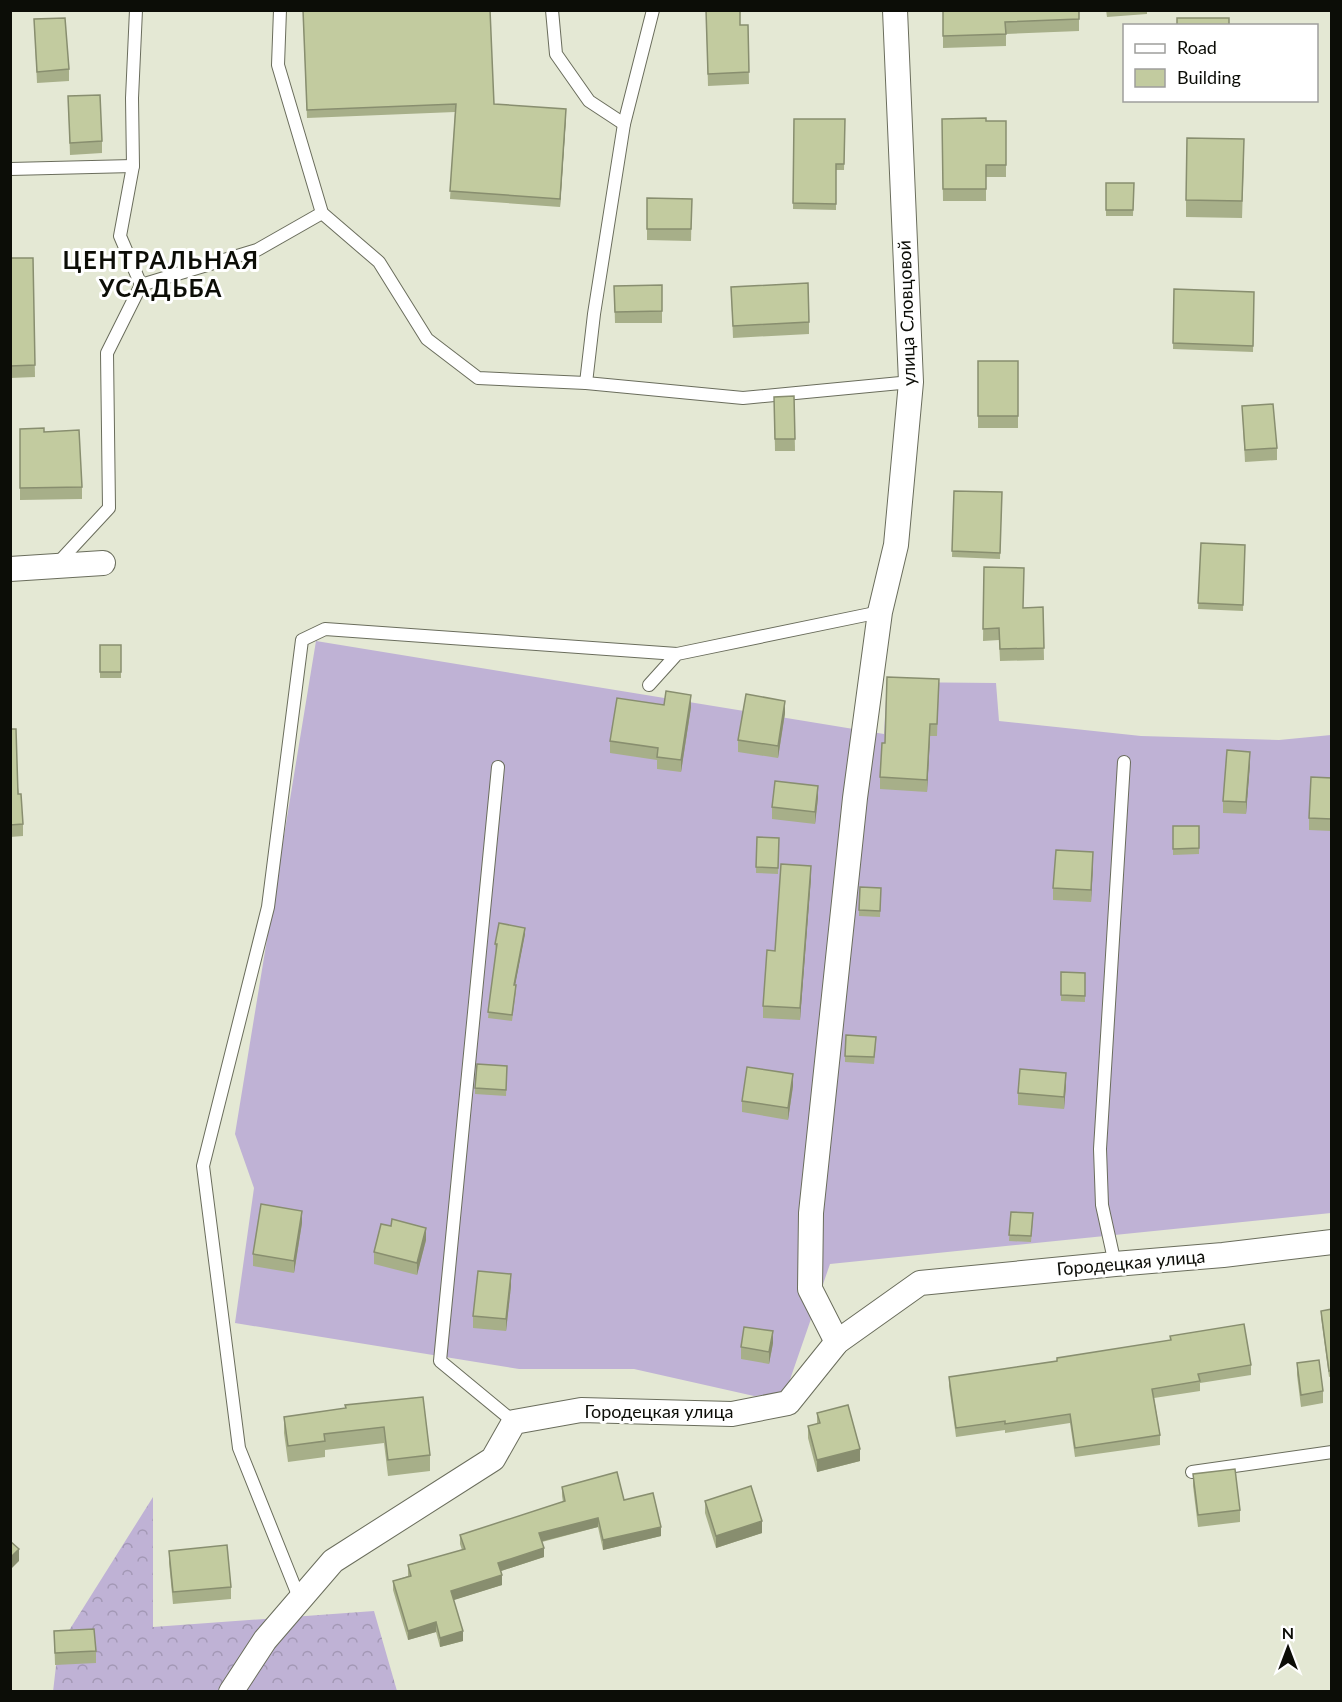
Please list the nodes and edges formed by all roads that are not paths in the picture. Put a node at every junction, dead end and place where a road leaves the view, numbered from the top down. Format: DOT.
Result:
graph roads {
  1 [pos="136,10"];
  2 [pos="280,10"];
  3 [pos="552,10"];
  4 [pos="653,10"];
  5 [pos="895,10"];
  6 [pos="624,124"];
  7 [pos="133,166"];
  8 [pos="10,169"];
  9 [pos="322,213"];
  10 [pos="141,285"];
  11 [pos="911,382"];
  12 [pos="586,383"];
  13 [pos="103,563"];
  14 [pos="57,565"];
  15 [pos="10,569"];
  16 [pos="880,612"];
  17 [pos="677,654"];
  18 [pos="649,685"];
  19 [pos="1124,762"];
  20 [pos="498,767"];
  21 [pos="1332,1242"];
  22 [pos="1114,1264"];
  23 [pos="837,1342"];
  24 [pos="514,1422"];
  25 [pos="1332,1452"];
  26 [pos="1192,1472"];
  27 [pos="300,1600"];
  28 [pos="231,1692"];
  1 -- 7 [label="lane"];
  2 -- 9 [label="lane"];
  3 -- 6 [label="lane"];
  4 -- 6 [label="lane"];
  5 -- 11 [label="street, улица Словцовой"];
  6 -- 12 [label="lane"];
  7 -- 8 [label="lane"];
  7 -- 10 [label="lane"];
  9 -- 10 [label="lane"];
  9 -- 12 [label="lane"];
  10 -- 14 [label="lane"];
  11 -- 12 [label="lane"];
  11 -- 16 [label="street, улица Словцовой"];
  13 -- 14 [label="street"];
  14 -- 15 [label="street"];
  16 -- 17 [label="lane"];
  16 -- 23 [label="street, улица Словцовой"];
  17 -- 18 [label="lane"];
  17 -- 27 [label="lane"];
  19 -- 22 [label="lane"];
  20 -- 24 [label="lane"];
  21 -- 22 [label="street, Городецкая улица"];
  22 -- 23 [label="street, Городецкая улица"];
  23 -- 24 [label="street, Городецкая улица"];
  24 -- 27 [label="street"];
  25 -- 26 [label="lane"];
  27 -- 28 [label="street"];
}
